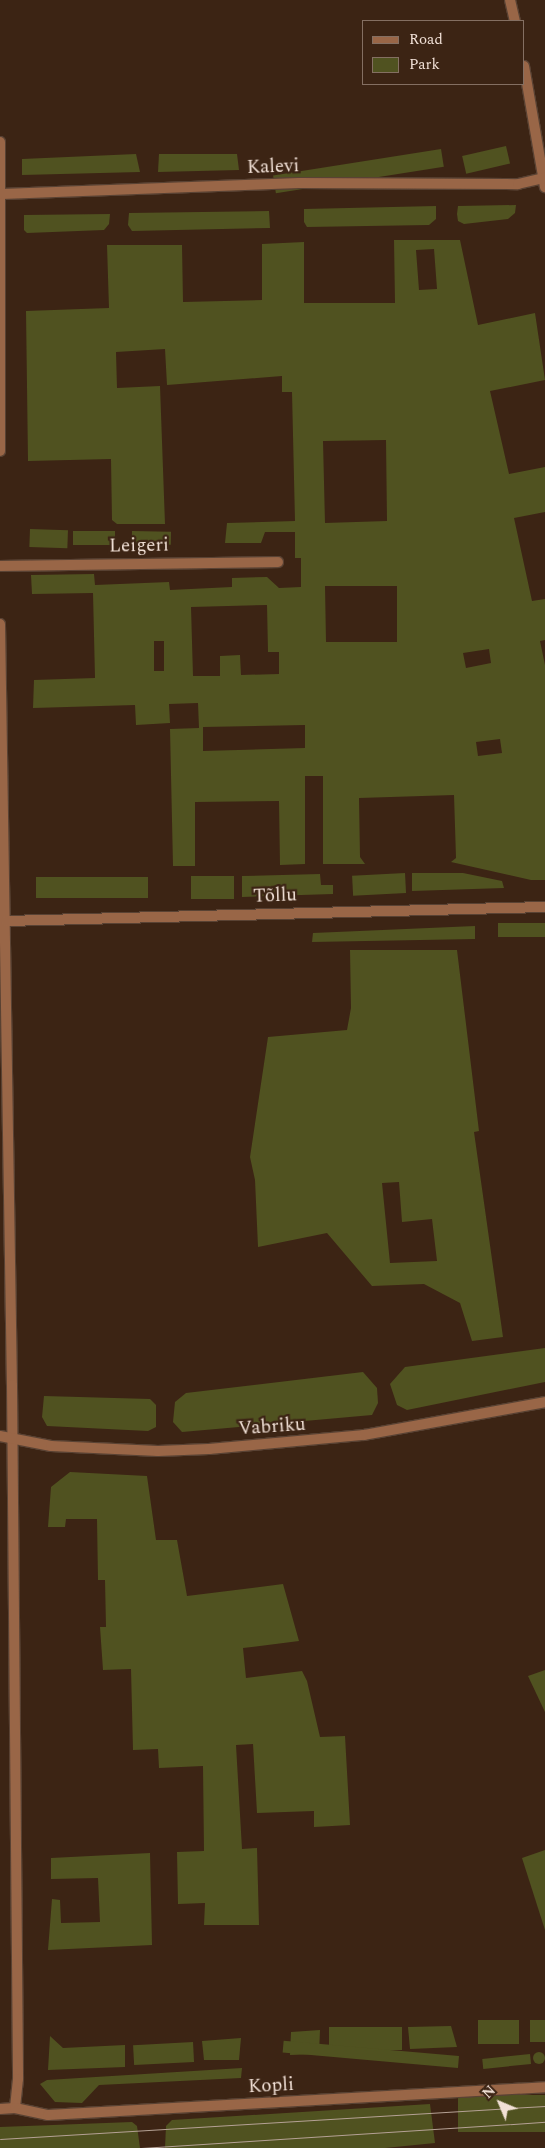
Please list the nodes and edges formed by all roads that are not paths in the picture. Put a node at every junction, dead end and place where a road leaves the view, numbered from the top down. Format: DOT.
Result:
graph roads {
  1 [pos="510,0"];
  2 [pos="515,20"];
  3 [pos="525,72"];
  4 [pos="0,142"];
  5 [pos="544,181"];
  6 [pos="2,194"];
  7 [pos="0,451"];
  8 [pos="278,562"];
  9 [pos="0,566"];
  10 [pos="0,624"];
  11 [pos="545,906"];
  12 [pos="6,921"];
  13 [pos="545,1402"];
  14 [pos="0,1436"];
  15 [pos="12,1437"];
  16 [pos="545,2087"];
  17 [pos="15,2108"];
  18 [pos="0,2109"];
  1 -- 2 [label="street"];
  3 -- 5 [label="street"];
  4 -- 6 [label="street"];
  5 -- 6 [label="street, Kalevi"];
  6 -- 7 [label="street"];
  8 -- 9 [label="street, Leigeri"];
  10 -- 12 [label="street"];
  11 -- 12 [label="street, Tõllu"];
  12 -- 15 [label="street"];
  13 -- 15 [label="street, Vabriku"];
  14 -- 15 [label="street, Vabriku"];
  15 -- 17 [label="street"];
  16 -- 17 [label="street, Kopli"];
  17 -- 18 [label="street, Kopli"];
}
